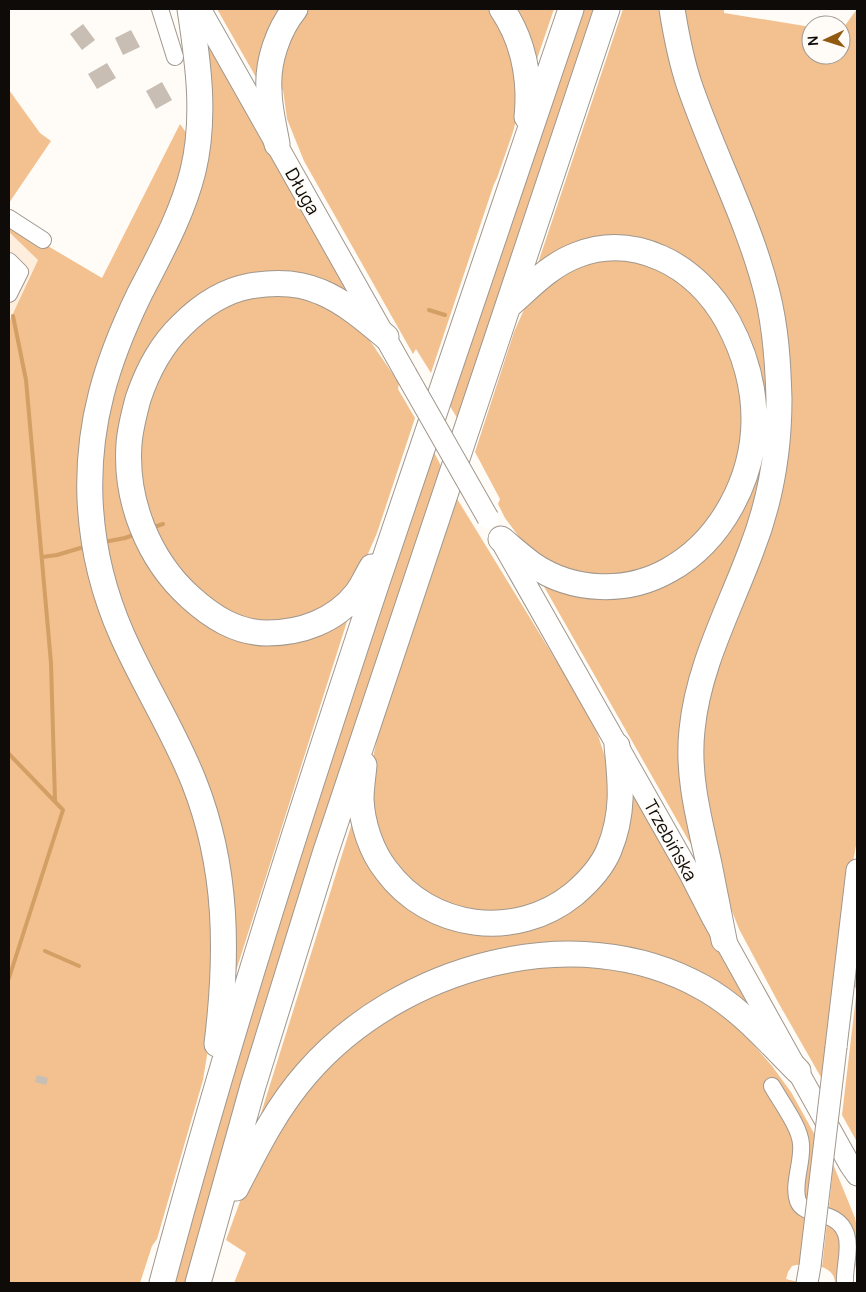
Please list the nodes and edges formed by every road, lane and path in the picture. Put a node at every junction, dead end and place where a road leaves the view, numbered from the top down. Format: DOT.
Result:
graph roads {
  1 [pos="160,9"];
  2 [pos="190,9"];
  3 [pos="200,9"];
  4 [pos="295,9"];
  5 [pos="502,9"];
  6 [pos="571,9"];
  7 [pos="607,9"];
  8 [pos="672,9"];
  9 [pos="175,57"];
  10 [pos="277,144"];
  11 [pos="519,161"];
  12 [pos="9,218"];
  13 [pos="43,240"];
  14 [pos="9,262"];
  15 [pos="9,294"];
  16 [pos="507,307"];
  17 [pos="386,337"];
  18 [pos="488,518"];
  19 [pos="396,526"];
  20 [pos="501,539"];
  21 [pos="368,722"];
  22 [pos="617,746"];
  23 [pos="857,870"];
  24 [pos="724,940"];
  25 [pos="798,1071"];
  26 [pos="772,1086"];
  27 [pos="210,1111"];
  28 [pos="854,1170"];
  29 [pos="857,1191"];
  30 [pos="212,1234"];
  31 [pos="809,1274"];
  32 [pos="162,1283"];
  33 [pos="198,1283"];
  34 [pos="845,1283"];
  1 -- 9 [label="street"];
  2 -- 27 [label="highway"];
  3 -- 10 [label="main road, Długa"];
  4 -- 10 [label="highway"];
  5 -- 11 [label="highway"];
  6 -- 11 [label="highway"];
  7 -- 16 [label="highway"];
  8 -- 24 [label="highway"];
  10 -- 17 [label="main road, Długa"];
  11 -- 19 [label="highway"];
  12 -- 13 [label="street"];
  14 -- 15 [label="street"];
  16 -- 20 [label="highway"];
  16 -- 21 [label="highway"];
  17 -- 18 [label="main road, Długa, bridge"];
  17 -- 19 [label="highway"];
  18 -- 20 [label="main road, Trzebińska"];
  19 -- 27 [label="highway"];
  20 -- 22 [label="main road, Trzebińska"];
  21 -- 22 [label="highway"];
  21 -- 30 [label="highway"];
  22 -- 24 [label="main road, Trzebińska"];
  23 -- 31 [label="main road, bridge"];
  24 -- 25 [label="main road, Trzebińska"];
  25 -- 28 [label="main road, Trzebińska"];
  25 -- 30 [label="highway"];
  26 -- 34 [label="street"];
  27 -- 32 [label="highway"];
  28 -- 29 [label="main road, Trzebińska"];
  30 -- 33 [label="highway"];
}
